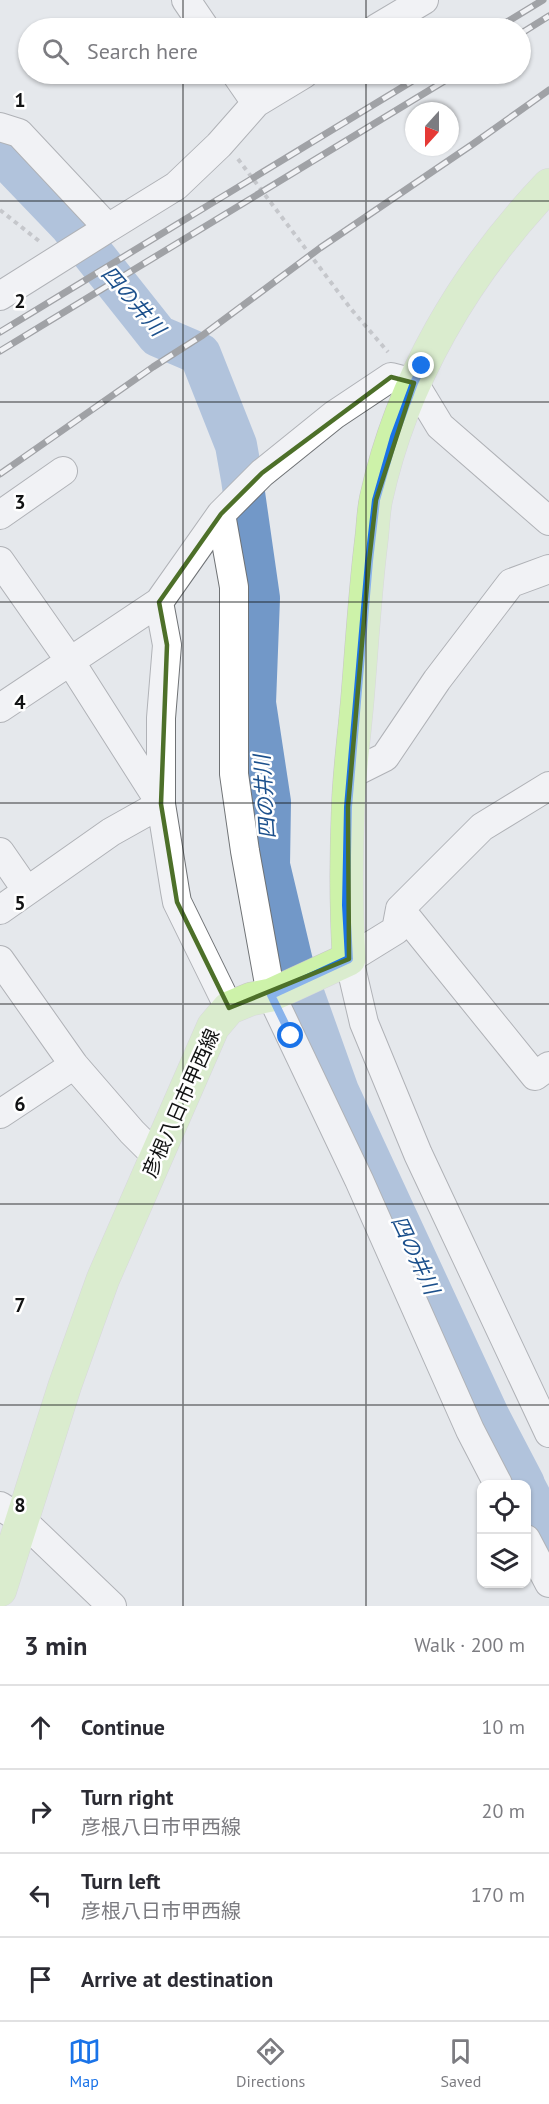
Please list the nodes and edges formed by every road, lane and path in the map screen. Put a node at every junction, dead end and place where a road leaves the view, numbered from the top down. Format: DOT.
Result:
graph roads {
  1 [pos="186,0"];
  2 [pos="424,0"];
  3 [pos="199,18"];
  4 [pos="394,18"];
  5 [pos="243,84"];
  6 [pos="287,84"];
  7 [pos="256,103"];
  8 [pos="0,127"];
  9 [pos="219,145"];
  10 [pos="547,192"];
  11 [pos="0,210"];
  12 [pos="108,228"];
  13 [pos="61,258"];
  14 [pos="0,296"];
  15 [pos="414,383"];
  16 [pos="63,471"];
  17 [pos="224,510"];
  18 [pos="0,514"];
  19 [pos="549,521"];
  20 [pos="0,561"];
  21 [pos="549,569"];
  22 [pos="159,602"];
  23 [pos="69,661"];
  24 [pos="0,708"];
  25 [pos="351,774"];
  26 [pos="549,786"];
  27 [pos="160,804"];
  28 [pos="0,852"];
  29 [pos="27,891"];
  30 [pos="400,909"];
  31 [pos="0,910"];
  32 [pos="0,960"];
  33 [pos="336,965"];
  34 [pos="277,993"];
  35 [pos="229,1008"];
  36 [pos="74,1065"];
  37 [pos="549,1066"];
  38 [pos="0,1114"];
  39 [pos="157,1156"];
  40 [pos="549,1433"];
  41 [pos="495,1480"];
  42 [pos="11,1513"];
  43 [pos="531,1549"];
  44 [pos="549,1583"];
  45 [pos="0,1590"];
  46 [pos="112,1606"];
  1 -- 3 [label="street"];
  2 -- 4 [label="street"];
  5 -- 7 [label="street"];
  6 -- 7 [label="street"];
  7 -- 9 [label="street"];
  8 -- 12 [label="street"];
  9 -- 12 [label="street"];
  9 -- 15 [label="path"];
  10 -- 15 [label="main road"];
  11 -- 13 [label="path"];
  12 -- 13 [label="street"];
  13 -- 14 [label="street"];
  15 -- 17 [label="street"];
  15 -- 19 [label="street"];
  15 -- 25 [label="main road"];
  16 -- 18 [label="street"];
  17 -- 22 [label="street"];
  17 -- 34 [label="street"];
  20 -- 23 [label="street"];
  21 -- 25 [label="street"];
  22 -- 23 [label="street"];
  22 -- 27 [label="street"];
  23 -- 24 [label="street"];
  23 -- 27 [label="street"];
  25 -- 33 [label="main road"];
  26 -- 30 [label="street"];
  27 -- 29 [label="street"];
  27 -- 35 [label="street"];
  28 -- 29 [label="street"];
  29 -- 31 [label="street"];
  30 -- 33 [label="street"];
  30 -- 37 [label="street"];
  32 -- 36 [label="street"];
  33 -- 34 [label="main road, 彦根八日市甲西線"];
  33 -- 40 [label="street"];
  34 -- 35 [label="main road, 彦根八日市甲西線"];
  34 -- 41 [label="street"];
  35 -- 39 [label="main road, 彦根八日市甲西線"];
  36 -- 38 [label="street"];
  36 -- 39 [label="street"];
  39 -- 42 [label="main road, 彦根八日市甲西線"];
  42 -- 45 [label="main road, 彦根八日市甲西線"];
  42 -- 46 [label="street"];
  43 -- 44 [label="street"];
}
